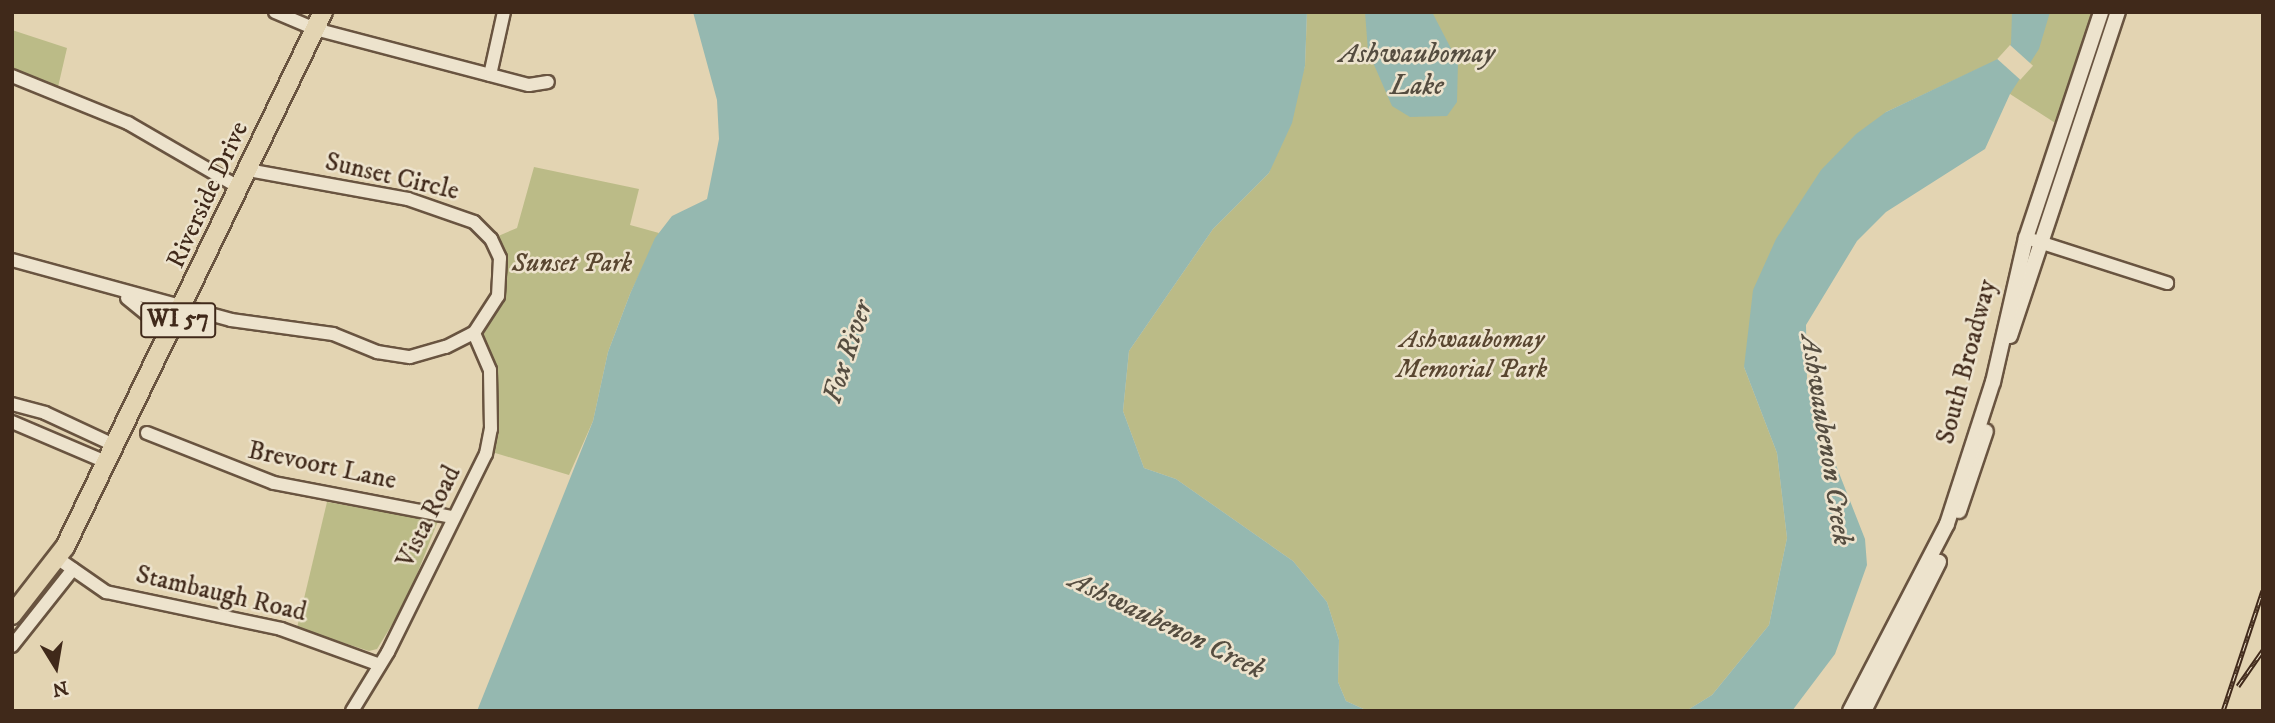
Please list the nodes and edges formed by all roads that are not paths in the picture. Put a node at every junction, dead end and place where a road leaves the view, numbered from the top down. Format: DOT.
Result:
graph roads {
  1 [pos="275,12"];
  2 [pos="504,12"];
  3 [pos="2101,12"];
  4 [pos="2118,12"];
  5 [pos="319,20"];
  6 [pos="490,75"];
  7 [pos="12,76"];
  8 [pos="548,82"];
  9 [pos="249,170"];
  10 [pos="240,188"];
  11 [pos="2026,238"];
  12 [pos="2043,243"];
  13 [pos="12,260"];
  14 [pos="2167,283"];
  15 [pos="118,292"];
  16 [pos="184,308"];
  17 [pos="474,333"];
  18 [pos="172,334"];
  19 [pos="12,404"];
  20 [pos="12,422"];
  21 [pos="147,433"];
  22 [pos="116,446"];
  23 [pos="108,463"];
  24 [pos="452,517"];
  25 [pos="57,558"];
  26 [pos="73,569"];
  27 [pos="12,615"];
  28 [pos="12,646"];
  29 [pos="380,665"];
  30 [pos="352,711"];
  31 [pos="1850,711"];
  32 [pos="1864,711"];
  1 -- 5 [label="street"];
  2 -- 6 [label="street"];
  3 -- 11 [label="street, South Broadway"];
  4 -- 12 [label="street, South Broadway"];
  5 -- 6 [label="street"];
  5 -- 9 [label="main road, Riverside Drive / WI 57"];
  6 -- 8 [label="street"];
  7 -- 10 [label="street"];
  9 -- 10 [label="main road, Riverside Drive / WI 57"];
  9 -- 17 [label="street, Sunset Circle"];
  10 -- 16 [label="main road, Riverside Drive / WI 57"];
  11 -- 12 [label="street"];
  11 -- 31 [label="street, South Broadway"];
  12 -- 14 [label="street"];
  12 -- 32 [label="street, South Broadway"];
  13 -- 15 [label="street"];
  15 -- 16 [label="street"];
  15 -- 18 [label="street"];
  16 -- 17 [label="street"];
  16 -- 18 [label="main road, Riverside Drive / WI 57"];
  17 -- 24 [label="street, Vista Road"];
  18 -- 22 [label="main road, Riverside Drive / WI 57"];
  19 -- 22 [label="street"];
  20 -- 23 [label="street"];
  21 -- 24 [label="street, Brevoort Lane"];
  22 -- 23 [label="main road, Riverside Drive / WI 57"];
  23 -- 25 [label="main road, Riverside Drive / WI 57"];
  24 -- 29 [label="street, Vista Road"];
  25 -- 26 [label="street, Stambaugh Road"];
  25 -- 27 [label="main road, Riverside Drive / WI 57"];
  26 -- 28 [label="street"];
  26 -- 29 [label="street, Stambaugh Road"];
  29 -- 30 [label="street, Vista Road"];
}
